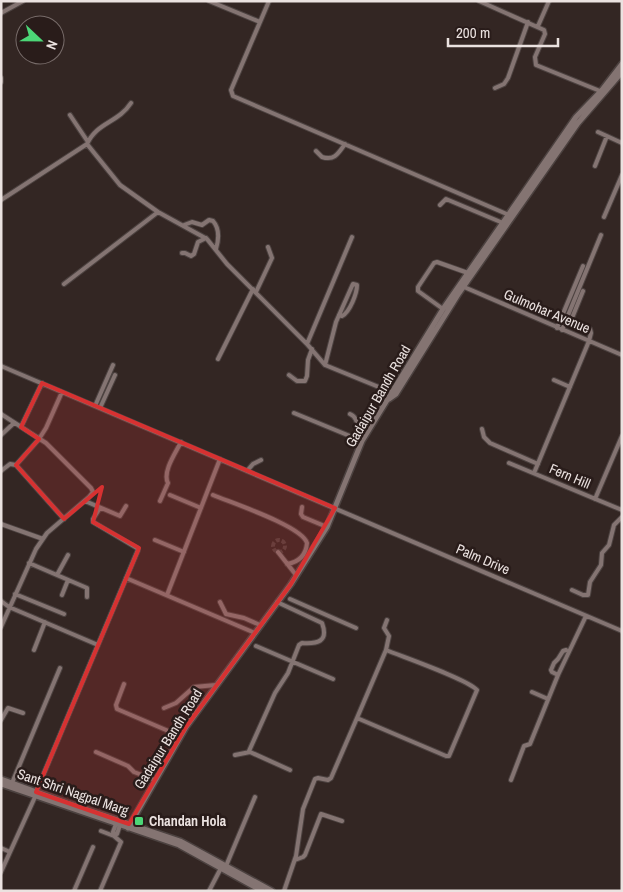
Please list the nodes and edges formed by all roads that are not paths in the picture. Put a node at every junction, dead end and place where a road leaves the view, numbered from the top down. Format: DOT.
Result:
graph roads {
  1 [pos="24,1"];
  2 [pos="208,1"];
  3 [pos="269,1"];
  4 [pos="479,1"];
  5 [pos="494,1"];
  6 [pos="549,1"];
  7 [pos="493,7"];
  8 [pos="1,13"];
  9 [pos="260,22"];
  10 [pos="528,22"];
  11 [pos="538,26"];
  12 [pos="622,64"];
  13 [pos="622,72"];
  14 [pos="1,78"];
  15 [pos="1,82"];
  16 [pos="495,88"];
  17 [pos="601,90"];
  18 [pos="131,103"];
  19 [pos="70,115"];
  20 [pos="598,132"];
  21 [pos="607,136"];
  22 [pos="88,143"];
  23 [pos="622,143"];
  24 [pos="345,144"];
  25 [pos="316,151"];
  26 [pos="594,166"];
  27 [pos="622,176"];
  28 [pos="1,200"];
  29 [pos="440,206"];
  30 [pos="158,212"];
  31 [pos="509,215"];
  32 [pos="604,217"];
  33 [pos="503,223"];
  34 [pos="184,225"];
  35 [pos="601,235"];
  36 [pos="352,237"];
  37 [pos="206,238"];
  38 [pos="268,247"];
  39 [pos="216,249"];
  40 [pos="182,253"];
  41 [pos="583,266"];
  42 [pos="468,273"];
  43 [pos="64,284"];
  44 [pos="464,287"];
  45 [pos="254,291"];
  46 [pos="583,291"];
  47 [pos="443,309"];
  48 [pos="339,315"];
  49 [pos="559,329"];
  50 [pos="589,341"];
  51 [pos="308,344"];
  52 [pos="312,349"];
  53 [pos="622,354"];
  54 [pos="218,359"];
  55 [pos="113,365"];
  56 [pos="325,365"];
  57 [pos="1,366"];
  58 [pos="115,375"];
  59 [pos="289,376"];
  60 [pos="554,380"];
  61 [pos="42,383"];
  62 [pos="570,387"];
  63 [pos="62,392"];
  64 [pos="392,392"];
  65 [pos="389,399"];
  66 [pos="95,406"];
  67 [pos="100,408"];
  68 [pos="294,413"];
  69 [pos="1,414"];
  70 [pos="350,414"];
  71 [pos="14,423"];
  72 [pos="21,427"];
  73 [pos="482,429"];
  74 [pos="1,435"];
  75 [pos="622,436"];
  76 [pos="39,439"];
  77 [pos="364,439"];
  78 [pos="181,442"];
  79 [pos="220,459"];
  80 [pos="261,460"];
  81 [pos="509,463"];
  82 [pos="538,464"];
  83 [pos="16,465"];
  84 [pos="1,471"];
  85 [pos="247,471"];
  86 [pos="534,473"];
  87 [pos="170,495"];
  88 [pos="213,495"];
  89 [pos="595,498"];
  90 [pos="85,501"];
  91 [pos="160,501"];
  92 [pos="126,506"];
  93 [pos="302,507"];
  94 [pos="100,508"];
  95 [pos="201,508"];
  96 [pos="335,508"];
  97 [pos="622,510"];
  98 [pos="622,517"];
  99 [pos="64,519"];
  100 [pos="1,524"];
  101 [pos="327,526"];
  102 [pos="43,539"];
  103 [pos="155,540"];
  104 [pos="184,552"];
  105 [pos="278,552"];
  106 [pos="68,555"];
  107 [pos="29,562"];
  108 [pos="287,564"];
  109 [pos="296,575"];
  110 [pos="57,576"];
  111 [pos="126,578"];
  112 [pos="68,580"];
  113 [pos="572,590"];
  114 [pos="15,594"];
  115 [pos="62,595"];
  116 [pos="167,595"];
  117 [pos="87,597"];
  118 [pos="290,599"];
  119 [pos="1,601"];
  120 [pos="220,602"];
  121 [pos="277,602"];
  122 [pos="9,607"];
  123 [pos="64,614"];
  124 [pos="325,614"];
  125 [pos="586,616"];
  126 [pos="387,620"];
  127 [pos="45,622"];
  128 [pos="322,623"];
  129 [pos="260,625"];
  130 [pos="1,626"];
  131 [pos="356,628"];
  132 [pos="622,631"];
  133 [pos="255,633"];
  134 [pos="98,645"];
  135 [pos="256,646"];
  136 [pos="34,650"];
  137 [pos="386,650"];
  138 [pos="566,650"];
  139 [pos="293,662"];
  140 [pos="60,668"];
  141 [pos="558,674"];
  142 [pos="333,679"];
  143 [pos="124,684"];
  144 [pos="216,685"];
  145 [pos="532,692"];
  146 [pos="548,700"];
  147 [pos="164,708"];
  148 [pos="23,713"];
  149 [pos="357,718"];
  150 [pos="1,720"];
  151 [pos="180,736"];
  152 [pos="96,752"];
  153 [pos="249,752"];
  154 [pos="235,755"];
  155 [pos="290,770"];
  156 [pos="1,779"];
  157 [pos="155,780"];
  158 [pos="511,780"];
  159 [pos="12,783"];
  160 [pos="1,784"];
  161 [pos="36,795"];
  162 [pos="255,797"];
  163 [pos="342,821"];
  164 [pos="118,824"];
  165 [pos="129,826"];
  166 [pos="101,831"];
  167 [pos="114,835"];
  168 [pos="93,847"];
  169 [pos="1,848"];
  170 [pos="10,852"];
  171 [pos="295,860"];
  172 [pos="224,867"];
  173 [pos="1,872"];
  174 [pos="249,884"];
  175 [pos="74,891"];
  176 [pos="100,891"];
  177 [pos="209,891"];
  178 [pos="246,891"];
  179 [pos="262,891"];
  180 [pos="272,891"];
  181 [pos="284,891"];
  1 -- 8 [label="street"];
  2 -- 9 [label="street"];
  3 -- 9 [label="street"];
  4 -- 7 [label="street"];
  5 -- 7 [label="street"];
  6 -- 11 [label="street"];
  7 -- 10 [label="street"];
  9 -- 24 [label="street"];
  10 -- 11 [label="street"];
  10 -- 16 [label="street"];
  11 -- 17 [label="street"];
  12 -- 17 [label="street, Gadaipur Bandh Road"];
  13 -- 44 [label="street"];
  14 -- 15 [label="street"];
  17 -- 31 [label="street, Gadaipur Bandh Road"];
  18 -- 22 [label="street"];
  19 -- 22 [label="street"];
  20 -- 21 [label="street"];
  21 -- 23 [label="street"];
  21 -- 26 [label="street"];
  22 -- 28 [label="street"];
  22 -- 30 [label="street"];
  24 -- 25 [label="street"];
  24 -- 31 [label="street"];
  27 -- 32 [label="street"];
  29 -- 33 [label="street"];
  30 -- 34 [label="street"];
  30 -- 43 [label="street"];
  31 -- 33 [label="street, Gadaipur Bandh Road"];
  33 -- 42 [label="street, Gadaipur Bandh Road"];
  34 -- 37 [label="street"];
  34 -- 39 [label="street"];
  35 -- 49 [label="street"];
  36 -- 51 [label="street"];
  37 -- 39 [label="street"];
  37 -- 40 [label="street"];
  38 -- 45 [label="street"];
  39 -- 45 [label="street"];
  41 -- 49 [label="street"];
  42 -- 47 [label="street, Gadaipur Bandh Road"];
  42 -- 47 [label="street"];
  44 -- 49 [label="street, Gulmohar Avenue"];
  44 -- 65 [label="street"];
  45 -- 51 [label="street"];
  45 -- 54 [label="street"];
  46 -- 50 [label="street"];
  47 -- 64 [label="street, Gadaipur Bandh Road"];
  48 -- 48 [label="street"];
  48 -- 56 [label="street"];
  49 -- 50 [label="street, Gulmohar Avenue"];
  50 -- 53 [label="street, Gulmohar Avenue"];
  50 -- 62 [label="street"];
  51 -- 52 [label="street"];
  52 -- 56 [label="street"];
  52 -- 59 [label="street"];
  55 -- 66 [label="street"];
  56 -- 64 [label="street"];
  57 -- 61 [label="street, Palm Drive"];
  58 -- 67 [label="street"];
  60 -- 62 [label="street"];
  61 -- 63 [label="street, Palm Drive"];
  61 -- 72 [label="street"];
  62 -- 82 [label="street"];
  63 -- 66 [label="street, Palm Drive"];
  63 -- 76 [label="street"];
  64 -- 65 [label="street, Gadaipur Bandh Road"];
  65 -- 77 [label="street, Gadaipur Bandh Road"];
  66 -- 67 [label="street, Palm Drive"];
  67 -- 78 [label="street, Palm Drive"];
  68 -- 77 [label="street"];
  69 -- 71 [label="street"];
  70 -- 77 [label="street"];
  71 -- 72 [label="street"];
  71 -- 74 [label="street"];
  72 -- 76 [label="street"];
  73 -- 82 [label="street"];
  75 -- 89 [label="street"];
  76 -- 83 [label="street"];
  76 -- 90 [label="street"];
  77 -- 96 [label="street, Gadaipur Bandh Road"];
  78 -- 79 [label="street, Palm Drive"];
  78 -- 91 [label="street"];
  79 -- 85 [label="street, Palm Drive"];
  79 -- 95 [label="street"];
  80 -- 85 [label="street"];
  81 -- 86 [label="street, Fern Hill"];
  82 -- 86 [label="street"];
  83 -- 84 [label="street"];
  83 -- 99 [label="street"];
  85 -- 96 [label="street, Palm Drive"];
  86 -- 89 [label="street, Fern Hill"];
  87 -- 95 [label="street"];
  88 -- 108 [label="street"];
  89 -- 97 [label="street, Fern Hill"];
  90 -- 94 [label="street"];
  90 -- 99 [label="street"];
  92 -- 94 [label="street"];
  93 -- 101 [label="street"];
  94 -- 111 [label="street"];
  95 -- 104 [label="street"];
  96 -- 101 [label="street, Gadaipur Bandh Road"];
  96 -- 125 [label="street, Palm Drive"];
  98 -- 113 [label="street"];
  99 -- 102 [label="street"];
  100 -- 102 [label="street"];
  101 -- 109 [label="street, Gadaipur Bandh Road"];
  102 -- 107 [label="street"];
  103 -- 104 [label="street"];
  104 -- 116 [label="street"];
  105 -- 108 [label="street"];
  106 -- 110 [label="street"];
  107 -- 110 [label="street"];
  107 -- 114 [label="street"];
  108 -- 109 [label="street"];
  109 -- 121 [label="street, Gadaipur Bandh Road"];
  110 -- 112 [label="street"];
  111 -- 116 [label="street"];
  111 -- 134 [label="street"];
  112 -- 115 [label="street"];
  112 -- 117 [label="street"];
  114 -- 122 [label="street"];
  114 -- 123 [label="street"];
  116 -- 133 [label="street"];
  118 -- 124 [label="street"];
  119 -- 122 [label="street"];
  120 -- 129 [label="street"];
  121 -- 128 [label="street"];
  121 -- 129 [label="street, Gadaipur Bandh Road"];
  122 -- 127 [label="street"];
  122 -- 130 [label="street"];
  124 -- 128 [label="street"];
  124 -- 131 [label="street"];
  125 -- 132 [label="street, Palm Drive"];
  125 -- 141 [label="street"];
  126 -- 137 [label="street"];
  127 -- 134 [label="street"];
  127 -- 136 [label="street"];
  128 -- 139 [label="street"];
  129 -- 133 [label="street, Gadaipur Bandh Road"];
  133 -- 144 [label="street, Gadaipur Bandh Road"];
  134 -- 161 [label="street"];
  135 -- 139 [label="street"];
  137 -- 149 [label="street"];
  137 -- 149 [label="street"];
  138 -- 141 [label="street"];
  139 -- 142 [label="street"];
  139 -- 153 [label="street"];
  140 -- 159 [label="street"];
  141 -- 146 [label="street"];
  143 -- 151 [label="street"];
  144 -- 147 [label="street"];
  144 -- 151 [label="street, Gadaipur Bandh Road"];
  145 -- 146 [label="street"];
  146 -- 158 [label="street"];
  148 -- 150 [label="street"];
  149 -- 171 [label="street"];
  151 -- 157 [label="street, Gadaipur Bandh Road"];
  152 -- 157 [label="street"];
  153 -- 154 [label="street"];
  153 -- 155 [label="street"];
  156 -- 159 [label="street, Sant Shri Nagpal Marg"];
  157 -- 165 [label="street, Gadaipur Bandh Road"];
  159 -- 161 [label="street, Sant Shri Nagpal Marg"];
  160 -- 161 [label="street, Sant Shri Nagpal Marg"];
  161 -- 164 [label="street, Sant Shri Nagpal Marg"];
  161 -- 165 [label="street, Sant Shri Nagpal Marg"];
  161 -- 170 [label="street"];
  162 -- 172 [label="street"];
  163 -- 171 [label="street"];
  164 -- 165 [label="street, Sant Shri Nagpal Marg"];
  164 -- 167 [label="street"];
  165 -- 172 [label="street, Sant Shri Nagpal Marg"];
  166 -- 167 [label="street"];
  167 -- 176 [label="street"];
  168 -- 175 [label="street"];
  169 -- 170 [label="street"];
  170 -- 173 [label="street"];
  171 -- 181 [label="street"];
  172 -- 174 [label="street, Sant Shri Nagpal Marg"];
  172 -- 177 [label="street"];
  172 -- 180 [label="street, Sant Shri Nagpal Marg"];
  174 -- 178 [label="street"];
  174 -- 179 [label="street, Sant Shri Nagpal Marg"];
}
